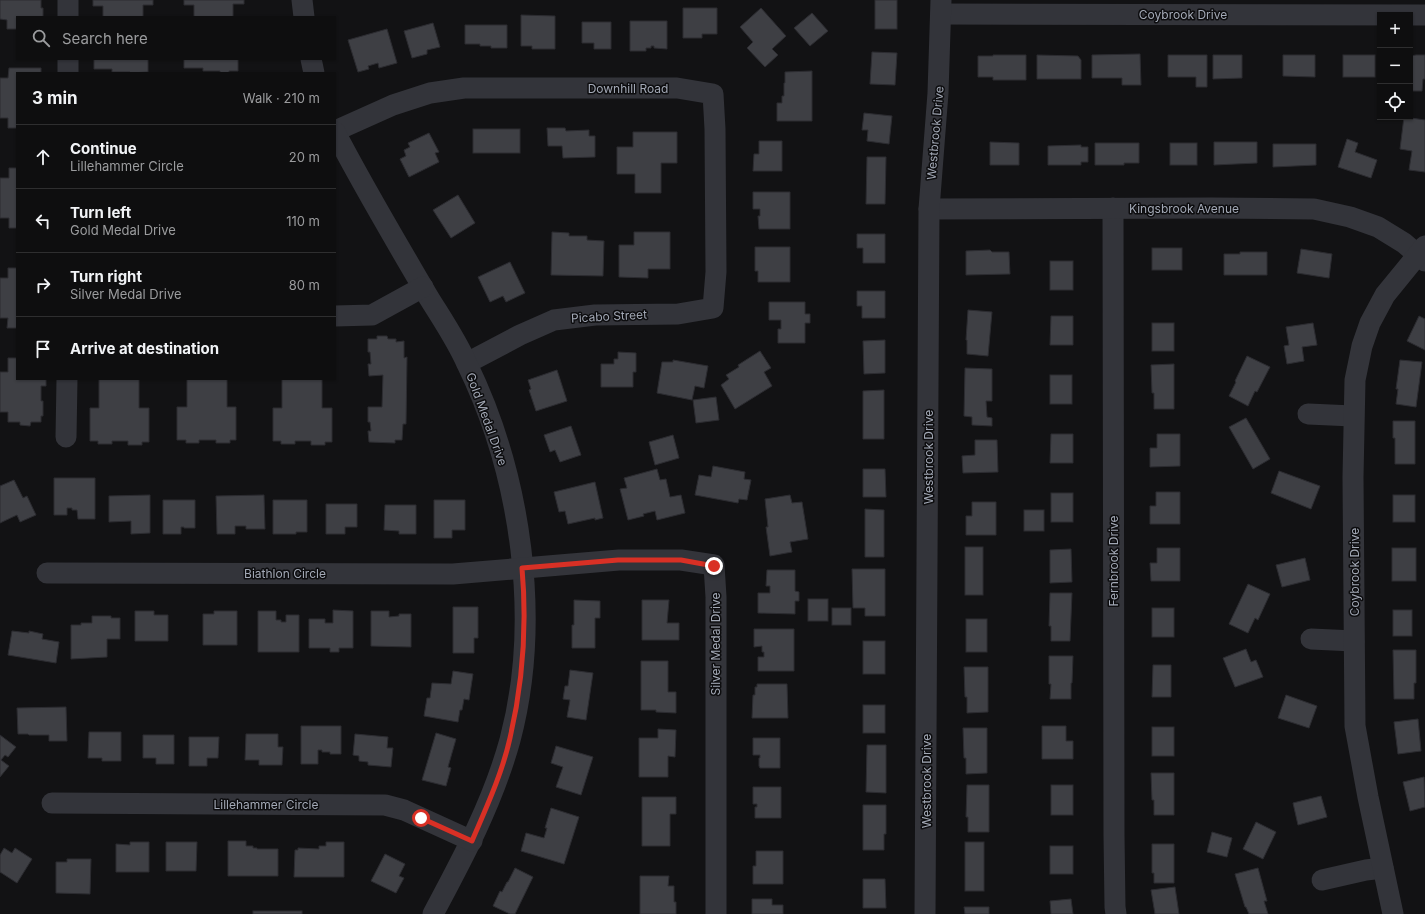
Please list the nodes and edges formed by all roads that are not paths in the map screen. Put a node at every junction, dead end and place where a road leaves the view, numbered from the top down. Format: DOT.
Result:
graph roads {
  1 [pos="68,0"];
  2 [pos="302,0"];
  3 [pos="941,7"];
  4 [pos="1425,15"];
  5 [pos="68,16"];
  6 [pos="304,16"];
  7 [pos="68,60"];
  8 [pos="311,60"];
  9 [pos="68,72"];
  10 [pos="314,72"];
  11 [pos="336,132"];
  12 [pos="336,134"];
  13 [pos="1113,208"];
  14 [pos="929,209"];
  15 [pos="1423,254"];
  16 [pos="423,287"];
  17 [pos="713,308"];
  18 [pos="336,316"];
  19 [pos="467,363"];
  20 [pos="67,380"];
  21 [pos="1308,414"];
  22 [pos="1354,416"];
  23 [pos="66,437"];
  24 [pos="522,568"];
  25 [pos="47,573"];
  26 [pos="1311,639"];
  27 [pos="1354,641"];
  28 [pos="52,803"];
  29 [pos="472,841"];
  30 [pos="1383,868"];
  31 [pos="1322,880"];
  32 [pos="433,914"];
  33 [pos="716,914"];
  34 [pos="925,914"];
  35 [pos="1116,914"];
  36 [pos="1393,914"];
  1 -- 5 [label="street"];
  2 -- 6 [label="street"];
  3 -- 4 [label="street, Coybrook Drive"];
  3 -- 14 [label="street, Westbrook Drive"];
  7 -- 9 [label="street"];
  8 -- 10 [label="street"];
  11 -- 17 [label="street, Downhill Road"];
  12 -- 16 [label="street, Gold Medal Drive"];
  13 -- 14 [label="street, Kingsbrook Avenue"];
  13 -- 15 [label="street, Kingsbrook Avenue"];
  13 -- 35 [label="street, Fernbrook Drive"];
  14 -- 34 [label="street, Westbrook Drive"];
  15 -- 22 [label="street, Coybrook Drive"];
  16 -- 18 [label="street"];
  16 -- 19 [label="street, Gold Medal Drive"];
  17 -- 19 [label="street, Picabo Street"];
  19 -- 24 [label="street, Gold Medal Drive"];
  20 -- 23 [label="street"];
  21 -- 22 [label="street"];
  22 -- 27 [label="street, Coybrook Drive"];
  24 -- 25 [label="street, Biathlon Circle"];
  24 -- 29 [label="street, Gold Medal Drive"];
  24 -- 33 [label="street, Silver Medal Drive"];
  26 -- 27 [label="street"];
  27 -- 30 [label="street, Coybrook Drive"];
  28 -- 29 [label="street, Lillehammer Circle"];
  29 -- 32 [label="street, Gold Medal Drive"];
  30 -- 31 [label="street"];
  30 -- 36 [label="street, Coybrook Drive"];
}
